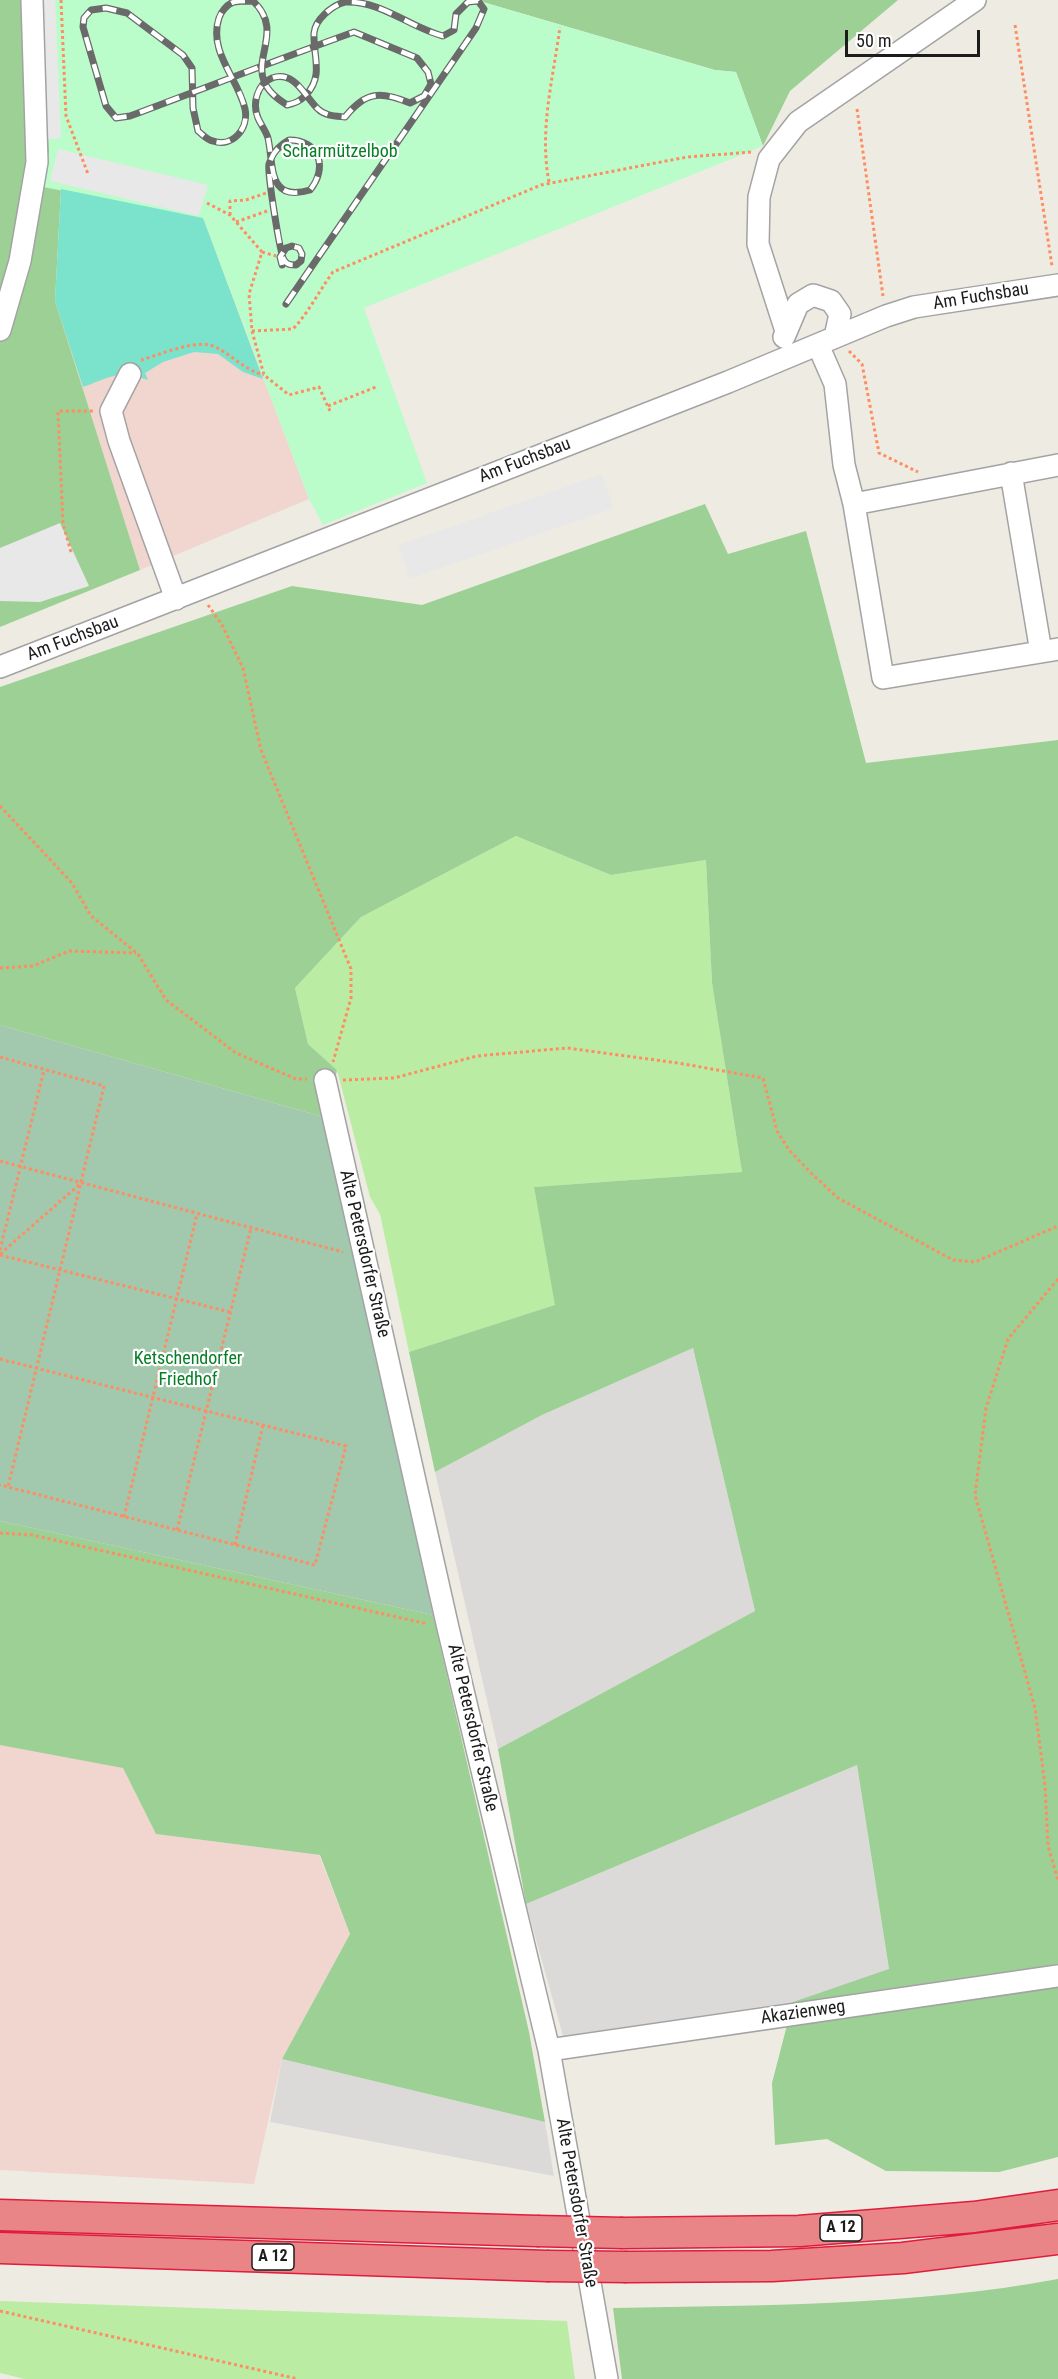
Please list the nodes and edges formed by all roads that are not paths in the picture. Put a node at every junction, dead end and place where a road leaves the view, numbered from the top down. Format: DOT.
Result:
graph roads {
  1 [pos="32,0"];
  2 [pos="975,0"];
  3 [pos="1057,285"];
  4 [pos="0,330"];
  5 [pos="786,331"];
  6 [pos="826,341"];
  7 [pos="773,362"];
  8 [pos="130,374"];
  9 [pos="1058,465"];
  10 [pos="1011,473"];
  11 [pos="854,504"];
  12 [pos="176,599"];
  13 [pos="1050,651"];
  14 [pos="0,667"];
  15 [pos="325,1080"];
  16 [pos="1058,1976"];
  17 [pos="549,2050"];
  18 [pos="1058,2205"];
  19 [pos="0,2215"];
  20 [pos="1058,2240"];
  21 [pos="0,2248"];
  22 [pos="607,2379"];
  1 -- 4 [label="street"];
  2 -- 5 [label="street"];
  3 -- 6 [label="street, Am Fuchsbau"];
  5 -- 6 [label="street"];
  5 -- 7 [label="street"];
  6 -- 7 [label="street, Am Fuchsbau"];
  6 -- 11 [label="street"];
  7 -- 12 [label="street, Am Fuchsbau"];
  8 -- 12 [label="street"];
  9 -- 10 [label="street"];
  10 -- 11 [label="street"];
  10 -- 13 [label="street"];
  11 -- 13 [label="street"];
  12 -- 14 [label="street, Am Fuchsbau"];
  15 -- 17 [label="street, Alte Petersdorfer Straße"];
  16 -- 17 [label="street, Akazienweg"];
  17 -- 22 [label="street, Alte Petersdorfer Straße"];
  18 -- 19 [label="highway, A 12, bridge"];
  20 -- 21 [label="highway, A 12, bridge"];
}
